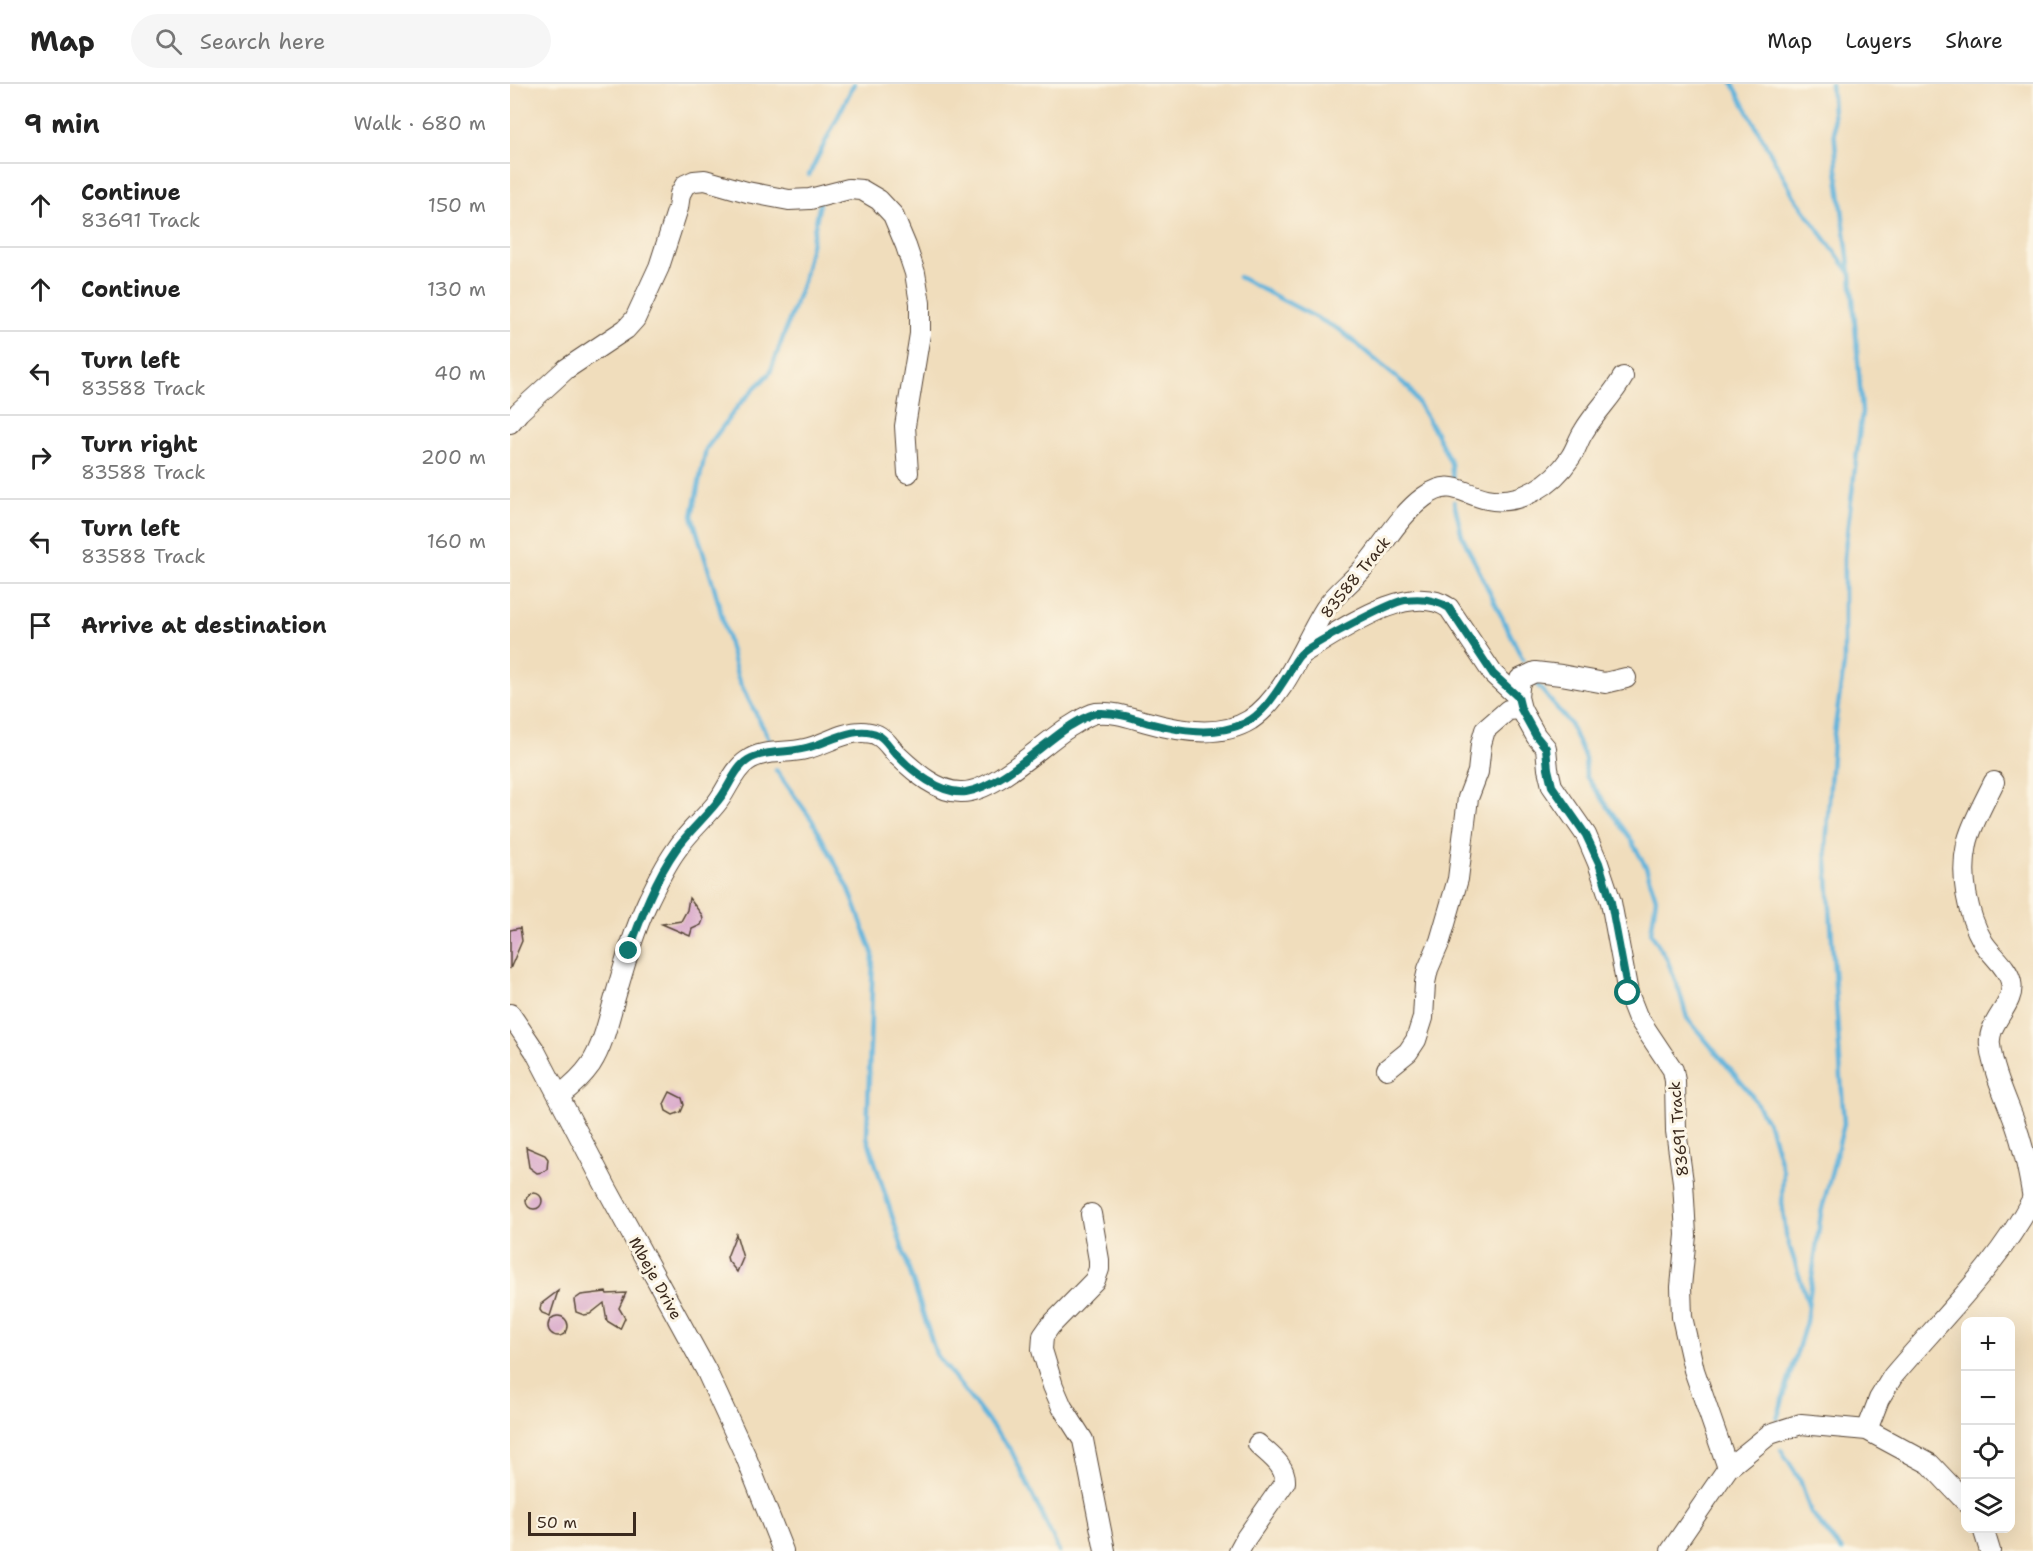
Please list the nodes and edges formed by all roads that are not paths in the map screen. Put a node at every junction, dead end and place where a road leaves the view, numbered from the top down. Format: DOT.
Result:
graph roads {
  1 [pos="1623,377"];
  2 [pos="510,423"];
  3 [pos="908,473"];
  4 [pos="1300,654"];
  5 [pos="1626,678"];
  6 [pos="1519,703"];
  7 [pos="1994,782"];
  8 [pos="510,1014"];
  9 [pos="1387,1070"];
  10 [pos="559,1096"];
  11 [pos="2033,1199"];
  12 [pos="1091,1214"];
  13 [pos="1867,1430"];
  14 [pos="1258,1444"];
  15 [pos="1728,1468"];
  16 [pos="1961,1498"];
  17 [pos="1985,1533"];
  18 [pos="783,1551"];
  19 [pos="1105,1551"];
  20 [pos="1239,1551"];
  21 [pos="1671,1551"];
  22 [pos="1990,1551"];
  1 -- 4 [label="street, 83588 Track"];
  2 -- 3 [label="street"];
  4 -- 6 [label="street, 83691 Track"];
  4 -- 10 [label="street, 83588 Track"];
  5 -- 6 [label="street"];
  6 -- 9 [label="street"];
  6 -- 15 [label="street, 83691 Track"];
  7 -- 11 [label="street"];
  8 -- 10 [label="street, Mbeje Drive"];
  10 -- 18 [label="street, Mbeje Drive"];
  11 -- 13 [label="street"];
  12 -- 19 [label="street"];
  13 -- 15 [label="street"];
  13 -- 16 [label="street"];
  14 -- 20 [label="street"];
  15 -- 21 [label="street"];
  17 -- 22 [label="street"];
}
